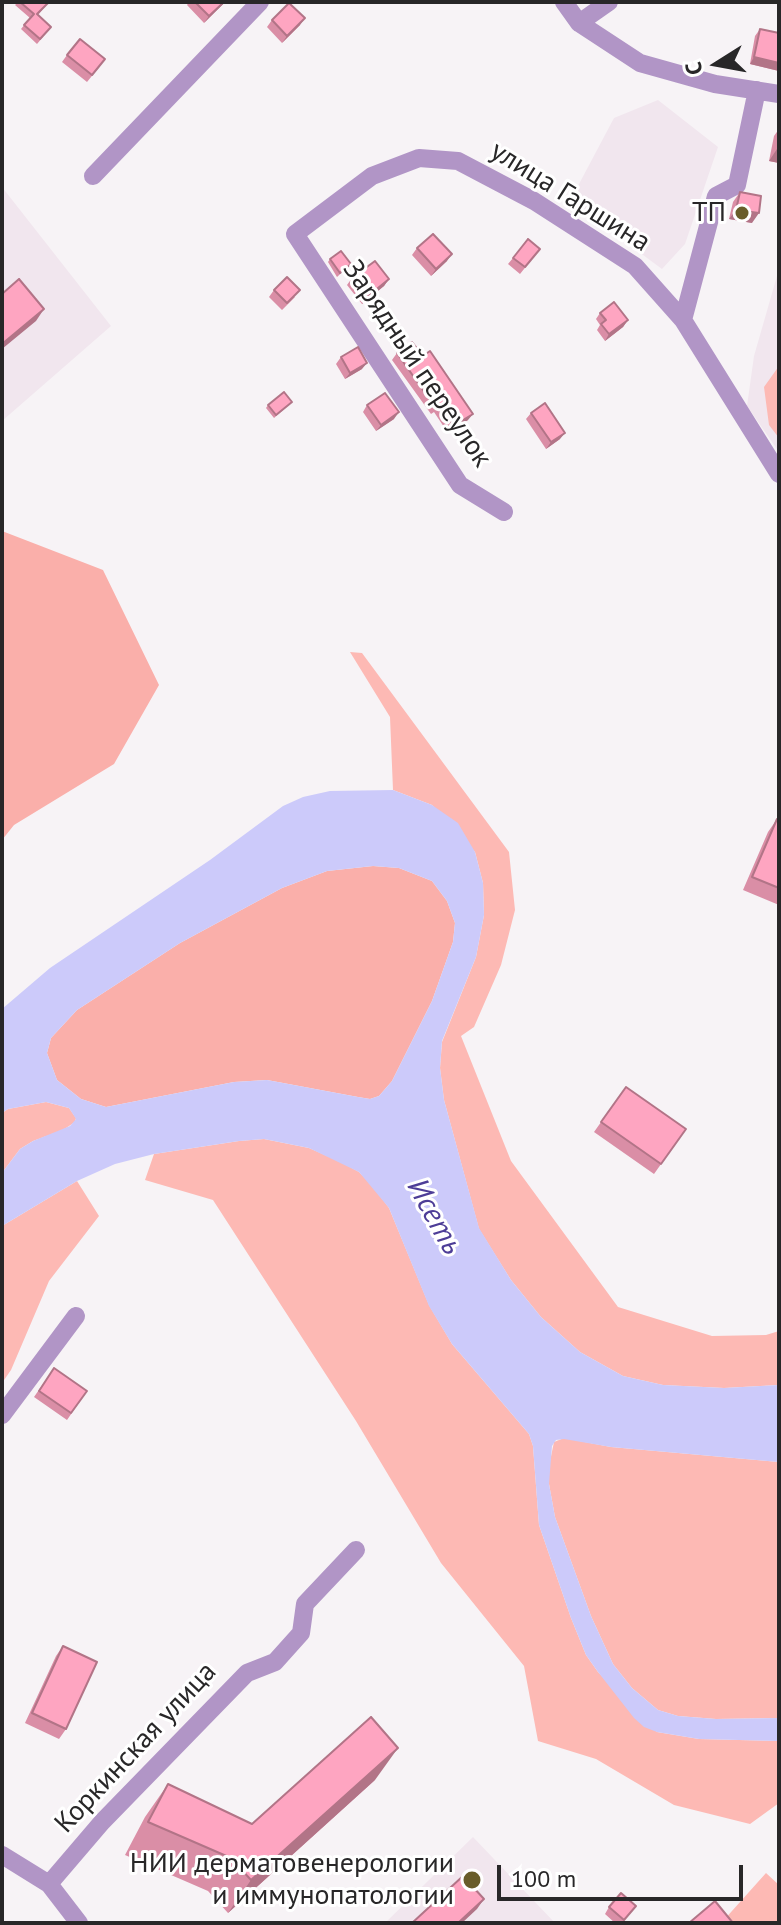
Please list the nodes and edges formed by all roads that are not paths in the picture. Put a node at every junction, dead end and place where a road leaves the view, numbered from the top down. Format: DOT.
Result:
graph roads {
  1 [pos="260,2"];
  2 [pos="564,2"];
  3 [pos="609,2"];
  4 [pos="579,23"];
  5 [pos="757,90"];
  6 [pos="779,94"];
  7 [pos="419,158"];
  8 [pos="93,176"];
  9 [pos="683,320"];
  10 [pos="779,474"];
  11 [pos="504,512"];
  12 [pos="76,1316"];
  13 [pos="2,1415"];
  14 [pos="356,1550"];
  15 [pos="2,1855"];
  16 [pos="49,1884"];
  17 [pos="79,1923"];
  1 -- 8 [label="street"];
  2 -- 4 [label="street"];
  3 -- 4 [label="street"];
  4 -- 5 [label="street"];
  5 -- 6 [label="street"];
  5 -- 9 [label="street"];
  7 -- 9 [label="street, улица Гаршина"];
  7 -- 11 [label="street, Зарядный переулок"];
  9 -- 10 [label="street, улица Гаршина"];
  12 -- 13 [label="street"];
  14 -- 16 [label="street, Коркинская улица"];
  15 -- 16 [label="street"];
  16 -- 17 [label="street"];
}
